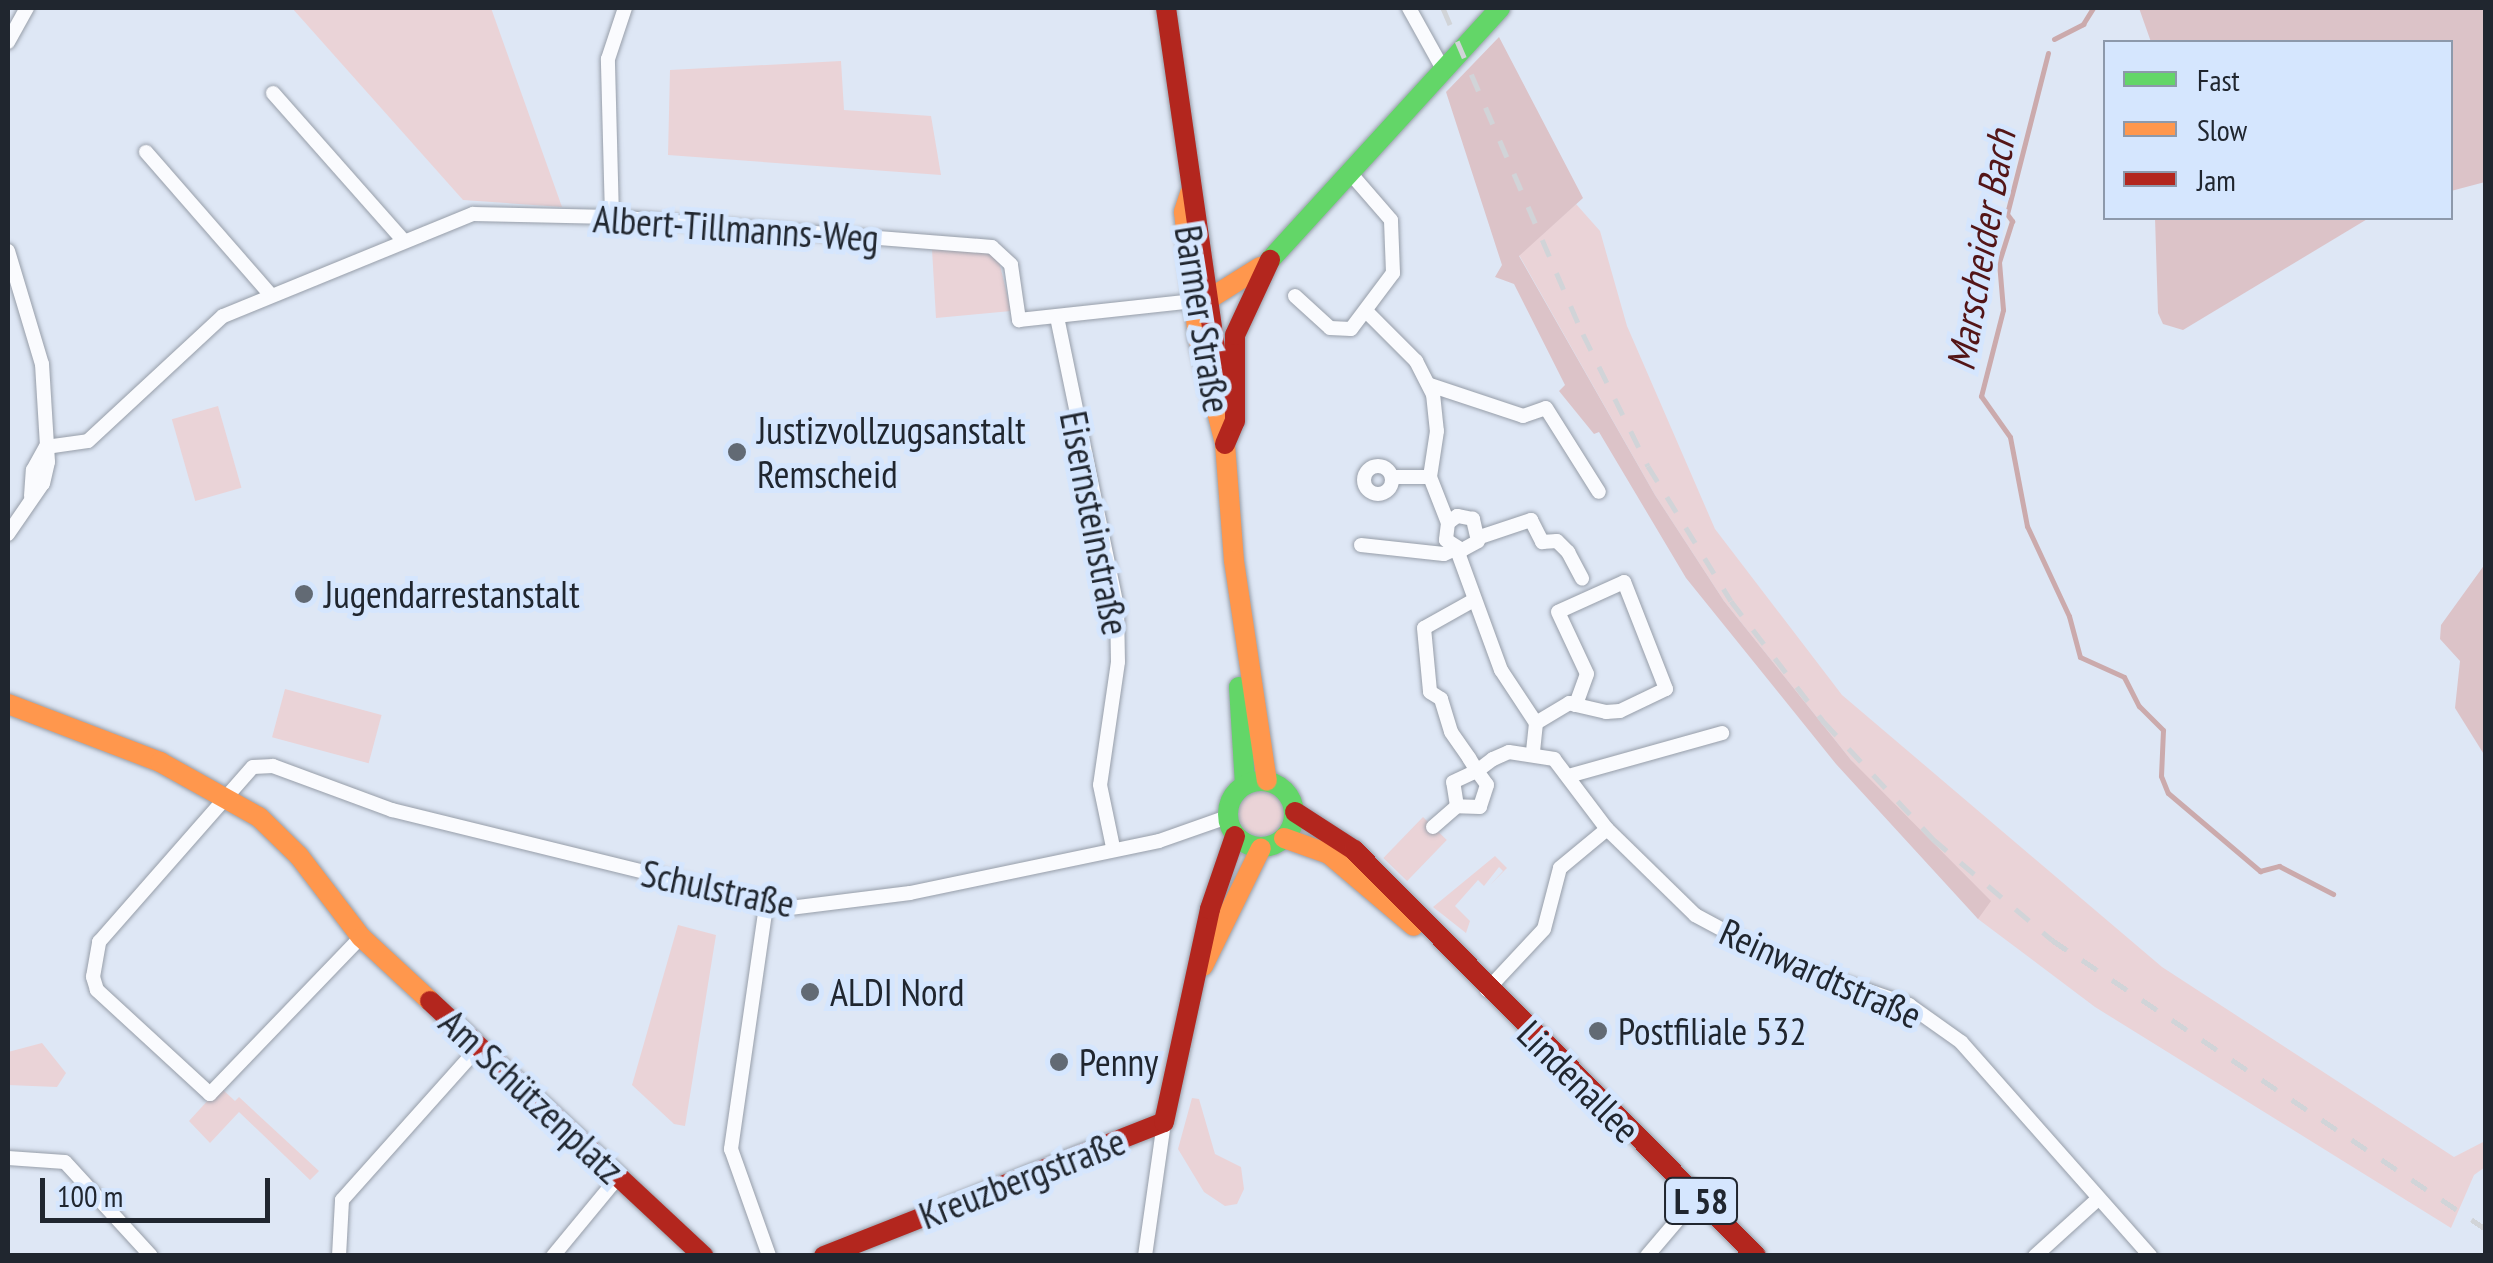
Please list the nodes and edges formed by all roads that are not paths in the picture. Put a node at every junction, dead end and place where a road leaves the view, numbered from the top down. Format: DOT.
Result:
graph roads {
  1 [pos="27,8"];
  2 [pos="625,8"];
  3 [pos="1166,8"];
  4 [pos="1409,8"];
  5 [pos="1500,8"];
  6 [pos="8,42"];
  7 [pos="1443,68"];
  8 [pos="273,93"];
  9 [pos="146,152"];
  10 [pos="1351,174"];
  11 [pos="612,217"];
  12 [pos="402,239"];
  13 [pos="8,251"];
  14 [pos="1270,260"];
  15 [pos="1253,289"];
  16 [pos="268,293"];
  17 [pos="1295,296"];
  18 [pos="1202,300"];
  19 [pos="1366,311"];
  20 [pos="1057,317"];
  21 [pos="1430,385"];
  22 [pos="1227,439"];
  23 [pos="46,447"];
  24 [pos="1430,477"];
  25 [pos="1392,478"];
  26 [pos="1598,492"];
  27 [pos="1448,523"];
  28 [pos="8,534"];
  29 [pos="1480,537"];
  30 [pos="1361,545"];
  31 [pos="1456,549"];
  32 [pos="1234,561"];
  33 [pos="1582,578"];
  34 [pos="1474,600"];
  35 [pos="8,704"];
  36 [pos="1576,705"];
  37 [pos="1536,724"];
  38 [pos="1722,733"];
  39 [pos="1533,753"];
  40 [pos="1477,771"];
  41 [pos="1572,775"];
  42 [pos="1267,781"];
  43 [pos="1245,785"];
  44 [pos="224,795"];
  45 [pos="1457,806"];
  46 [pos="1295,812"];
  47 [pos="1231,826"];
  48 [pos="1433,827"];
  49 [pos="1607,829"];
  50 [pos="1284,838"];
  51 [pos="1113,847"];
  52 [pos="1260,848"];
  53 [pos="766,906"];
  54 [pos="361,937"];
  55 [pos="1444,947"];
  56 [pos="1202,967"];
  57 [pos="1488,990"];
  58 [pos="478,1048"];
  59 [pos="1164,1122"];
  60 [pos="8,1158"];
  61 [pos="619,1176"];
  62 [pos="1697,1198"];
  63 [pos="2099,1198"];
  64 [pos="151,1256"];
  65 [pos="339,1256"];
  66 [pos="553,1256"];
  67 [pos="703,1256"];
  68 [pos="768,1256"];
  69 [pos="824,1256"];
  70 [pos="1145,1256"];
  71 [pos="1647,1256"];
  72 [pos="1756,1256"];
  73 [pos="2034,1256"];
  74 [pos="2150,1256"];
  1 -- 6 [label="street"];
  2 -- 11 [label="street"];
  3 -- 18 [label="main road, Barmer Straße"];
  4 -- 7 [label="street"];
  5 -- 7 [label="main road"];
  7 -- 10 [label="main road"];
  8 -- 12 [label="street"];
  9 -- 16 [label="street"];
  10 -- 14 [label="main road"];
  10 -- 19 [label="street"];
  11 -- 12 [label="street, Albert-Tillmanns-Weg"];
  11 -- 20 [label="street, Albert-Tillmanns-Weg"];
  12 -- 16 [label="street, Albert-Tillmanns-Weg"];
  13 -- 23 [label="street"];
  14 -- 15 [label="main road"];
  14 -- 18 [label="main road"];
  15 -- 18 [label="main road"];
  15 -- 22 [label="main road"];
  16 -- 23 [label="street, Albert-Tillmanns-Weg"];
  17 -- 19 [label="street"];
  18 -- 20 [label="street"];
  18 -- 22 [label="main road, Barmer Straße"];
  19 -- 21 [label="street"];
  20 -- 51 [label="street, Eisernsteinstraße"];
  21 -- 24 [label="street"];
  21 -- 26 [label="street"];
  22 -- 32 [label="main road, Barmer Straße"];
  23 -- 28 [label="street"];
  24 -- 25 [label="street"];
  24 -- 27 [label="street"];
  27 -- 29 [label="street"];
  27 -- 31 [label="street"];
  29 -- 31 [label="street"];
  29 -- 33 [label="street"];
  30 -- 31 [label="street"];
  31 -- 34 [label="street"];
  32 -- 42 [label="main road, Barmer Straße"];
  32 -- 43 [label="main road, Barmer Straße"];
  34 -- 37 [label="street"];
  34 -- 40 [label="street"];
  35 -- 44 [label="main road, Am Schützenplatz"];
  36 -- 36 [label="street"];
  36 -- 37 [label="street"];
  37 -- 39 [label="street"];
  38 -- 41 [label="street"];
  39 -- 40 [label="street"];
  39 -- 41 [label="street, Reinwardtstraße"];
  40 -- 45 [label="street"];
  40 -- 45 [label="street"];
  41 -- 49 [label="street, Reinwardtstraße"];
  42 -- 43 [label="main road"];
  42 -- 46 [label="main road"];
  43 -- 47 [label="main road"];
  44 -- 53 [label="street, Schulstraße"];
  44 -- 54 [label="main road, Am Schützenplatz"];
  44 -- 54 [label="street"];
  45 -- 48 [label="street"];
  46 -- 50 [label="main road"];
  46 -- 55 [label="main road, Lindenallee / L 58"];
  47 -- 51 [label="street, Schulstraße"];
  47 -- 52 [label="main road"];
  47 -- 56 [label="main road"];
  49 -- 57 [label="street"];
  49 -- 63 [label="street, Reinwardtstraße"];
  50 -- 52 [label="main road"];
  50 -- 55 [label="main road, Lindenallee / L 58"];
  51 -- 53 [label="street, Schulstraße"];
  52 -- 56 [label="main road"];
  53 -- 68 [label="street"];
  54 -- 58 [label="main road, Am Schützenplatz"];
  55 -- 57 [label="main road, Lindenallee / L 58"];
  56 -- 59 [label="main road"];
  57 -- 62 [label="main road, Lindenallee / L 58"];
  58 -- 61 [label="main road, Am Schützenplatz"];
  58 -- 65 [label="street"];
  59 -- 69 [label="main road, Kreuzbergstraße"];
  59 -- 70 [label="street"];
  60 -- 64 [label="street"];
  61 -- 66 [label="street"];
  61 -- 67 [label="main road, Am Schützenplatz"];
  62 -- 71 [label="street"];
  62 -- 72 [label="main road, Lindenallee / L 58"];
  63 -- 73 [label="street"];
  63 -- 74 [label="street, Reinwardtstraße"];
}
